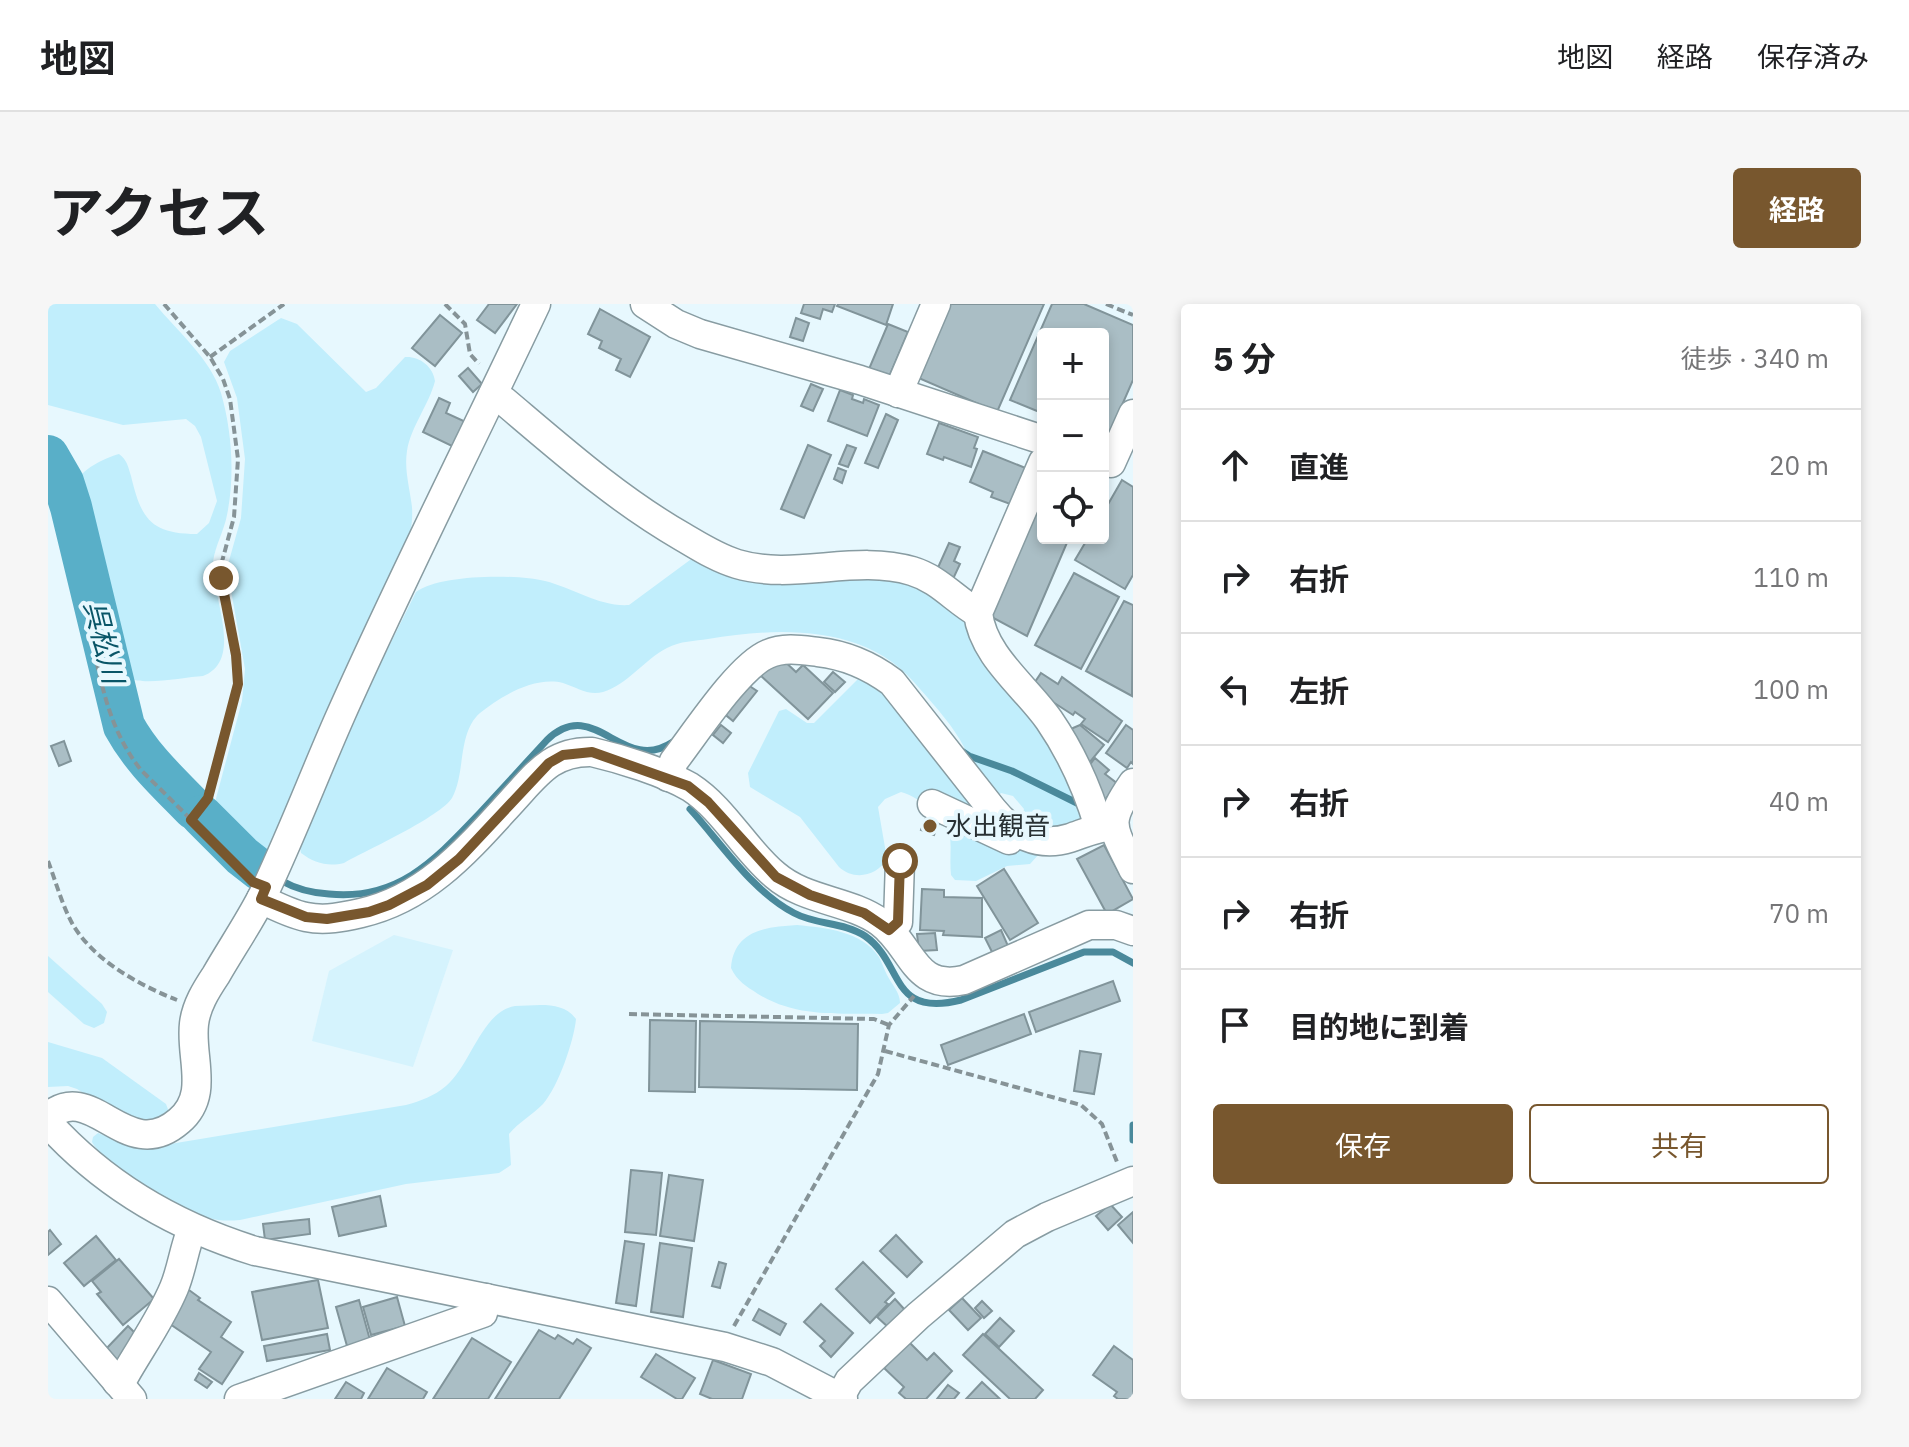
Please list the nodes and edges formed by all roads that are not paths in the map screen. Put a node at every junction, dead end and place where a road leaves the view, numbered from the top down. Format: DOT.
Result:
graph roads {
  1 [pos="536,304"];
  2 [pos="645,304"];
  3 [pos="936,304"];
  4 [pos="497,387"];
  5 [pos="898,393"];
  6 [pos="1133,414"];
  7 [pos="1037,438"];
  8 [pos="1116,465"];
  9 [pos="1039,472"];
  10 [pos="978,613"];
  11 [pos="668,777"];
  12 [pos="1133,783"];
  13 [pos="932,804"];
  14 [pos="1106,826"];
  15 [pos="1014,831"];
  16 [pos="900,861"];
  17 [pos="1133,869"];
  18 [pos="263,893"];
  19 [pos="889,930"];
  20 [pos="1133,931"];
  21 [pos="48,1120"];
  22 [pos="1129,1183"];
  23 [pos="192,1229"];
  24 [pos="486,1298"];
  25 [pos="48,1301"];
  26 [pos="124,1390"];
  27 [pos="842,1398"];
  28 [pos="239,1399"];
  1 -- 4 [label="street"];
  2 -- 5 [label="street"];
  3 -- 5 [label="street"];
  4 -- 10 [label="street"];
  4 -- 18 [label="street"];
  5 -- 7 [label="street"];
  6 -- 8 [label="street"];
  9 -- 10 [label="street"];
  10 -- 14 [label="street"];
  11 -- 15 [label="street"];
  11 -- 18 [label="street"];
  11 -- 19 [label="street"];
  12 -- 14 [label="street"];
  13 -- 15 [label="street"];
  14 -- 15 [label="street"];
  14 -- 17 [label="street"];
  16 -- 19 [label="street"];
  18 -- 21 [label="street"];
  19 -- 20 [label="street"];
  21 -- 23 [label="street"];
  22 -- 27 [label="street"];
  23 -- 24 [label="street"];
  23 -- 26 [label="street"];
  24 -- 27 [label="street"];
  24 -- 28 [label="street"];
  25 -- 26 [label="street"];
}
